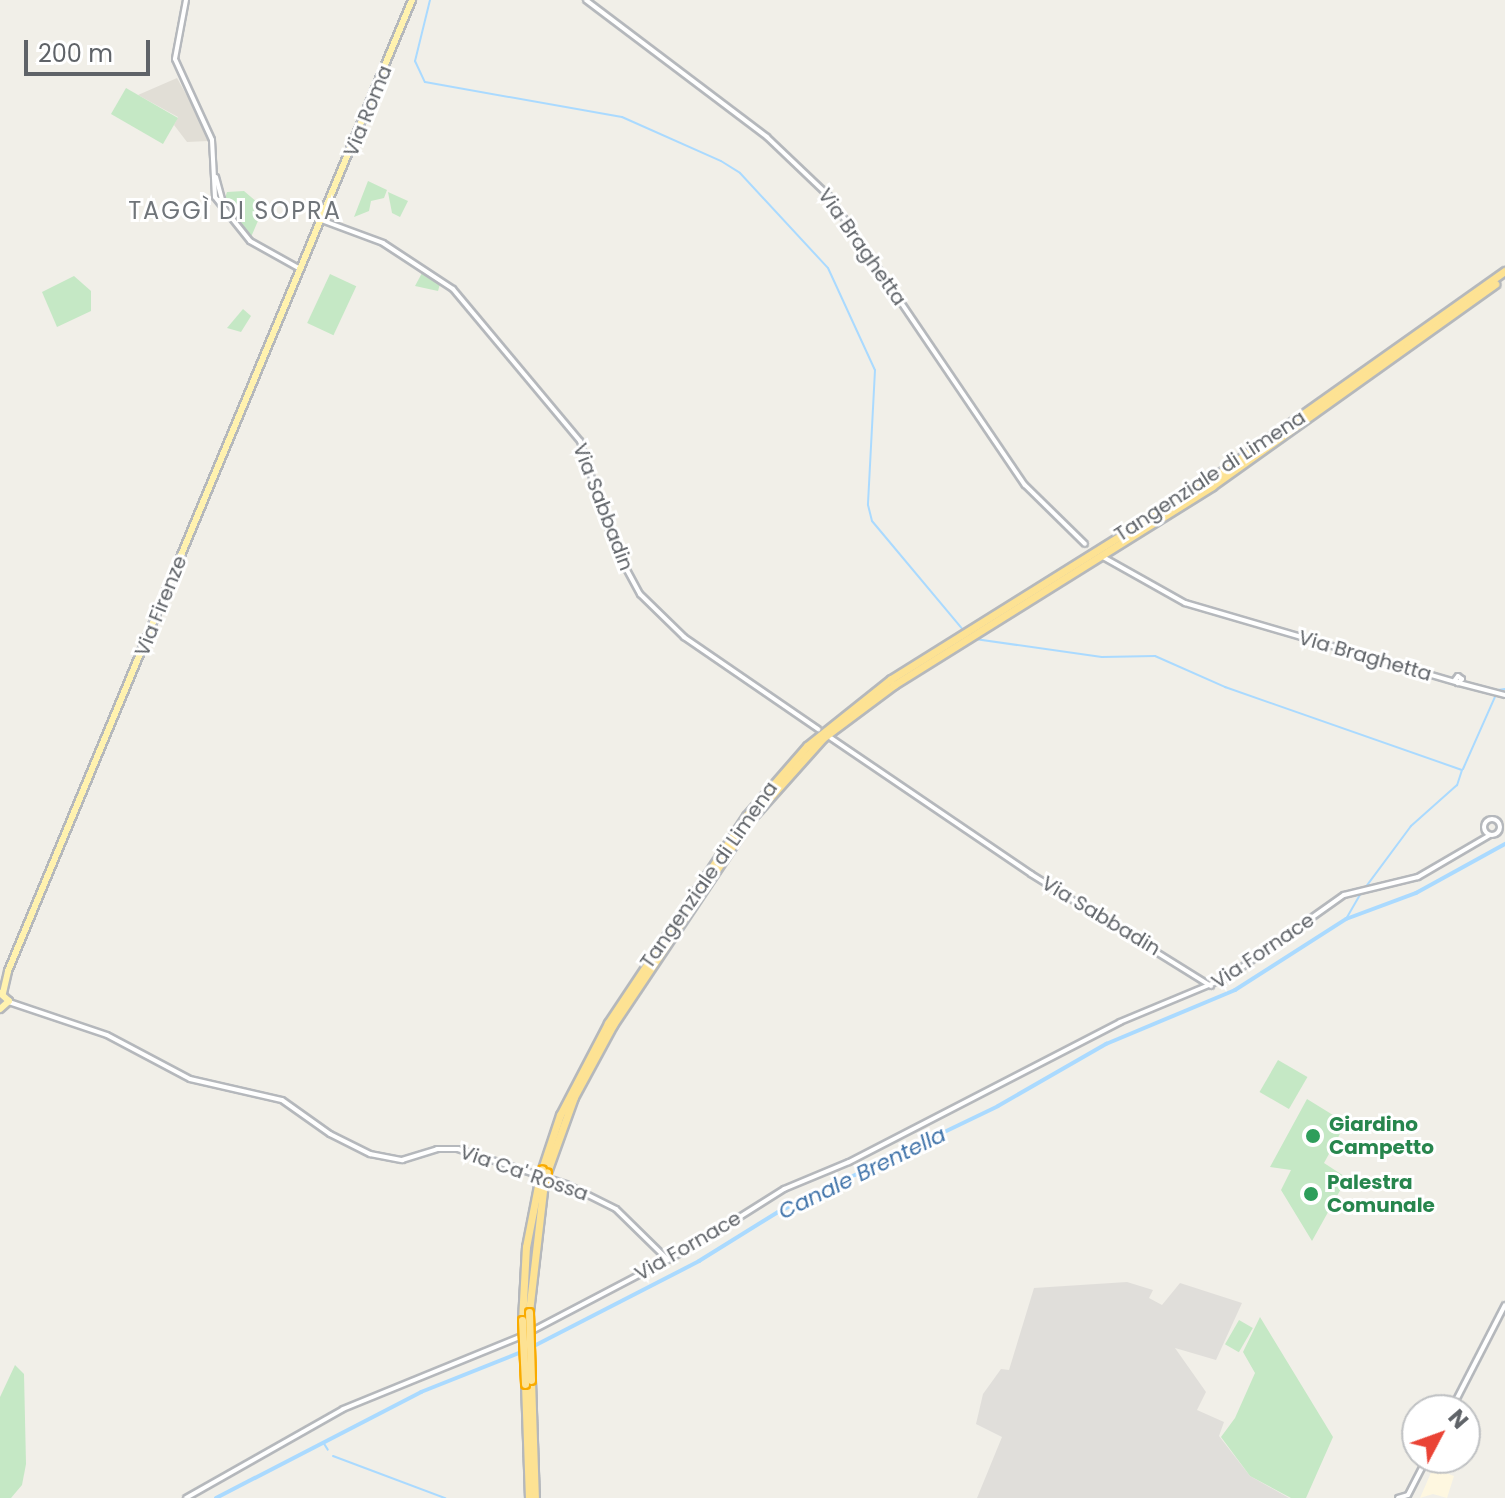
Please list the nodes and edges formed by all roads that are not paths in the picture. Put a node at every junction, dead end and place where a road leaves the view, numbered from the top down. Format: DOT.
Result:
graph roads {
  1 [pos="186,0"];
  2 [pos="412,0"];
  3 [pos="586,0"];
  4 [pos="324,221"];
  5 [pos="301,270"];
  6 [pos="1505,274"];
  7 [pos="1085,544"];
  8 [pos="1103,557"];
  9 [pos="1500,694"];
  10 [pos="818,729"];
  11 [pos="831,738"];
  12 [pos="1502,828"];
  13 [pos="1485,831"];
  14 [pos="1490,835"];
  15 [pos="1484,840"];
  16 [pos="1211,986"];
  17 [pos="2,993"];
  18 [pos="9,1002"];
  19 [pos="0,1009"];
  20 [pos="542,1182"];
  21 [pos="668,1260"];
  22 [pos="1505,1305"];
  23 [pos="528,1382"];
  24 [pos="1459,1394"];
  25 [pos="1420,1474"];
  26 [pos="1410,1496"];
  27 [pos="186,1498"];
  28 [pos="532,1498"];
  29 [pos="1398,1498"];
  1 -- 5 [label="street"];
  2 -- 4 [label="main road, Via Roma"];
  3 -- 7 [label="street, Via Braghetta"];
  4 -- 5 [label="main road, Via Firenze"];
  4 -- 10 [label="street, Via Sabbadin"];
  5 -- 17 [label="main road, Via Firenze"];
  6 -- 20 [label="highway, Tangenziale di Limena, bridge"];
  8 -- 9 [label="street, Via Braghetta"];
  11 -- 16 [label="street, Via Sabbadin"];
  12 -- 13 [label="street, Via Fornace"];
  12 -- 14 [label="street, Via Fornace"];
  13 -- 14 [label="street"];
  13 -- 15 [label="street"];
  14 -- 15 [label="street, Via Fornace"];
  15 -- 16 [label="street, Via Fornace"];
  16 -- 21 [label="street, Via Fornace"];
  17 -- 18 [label="main road"];
  18 -- 19 [label="main road"];
  18 -- 21 [label="street, Via Ca' Rossa"];
  20 -- 23 [label="highway, Tangenziale di Limena, bridge"];
  20 -- 23 [label="highway, Tangenziale di Limena, bridge"];
  21 -- 27 [label="street, Via Fornace"];
  22 -- 24 [label="street"];
  23 -- 28 [label="highway, Tangenziale di Limena"];
  25 -- 26 [label="street"];
  26 -- 29 [label="street"];
}
